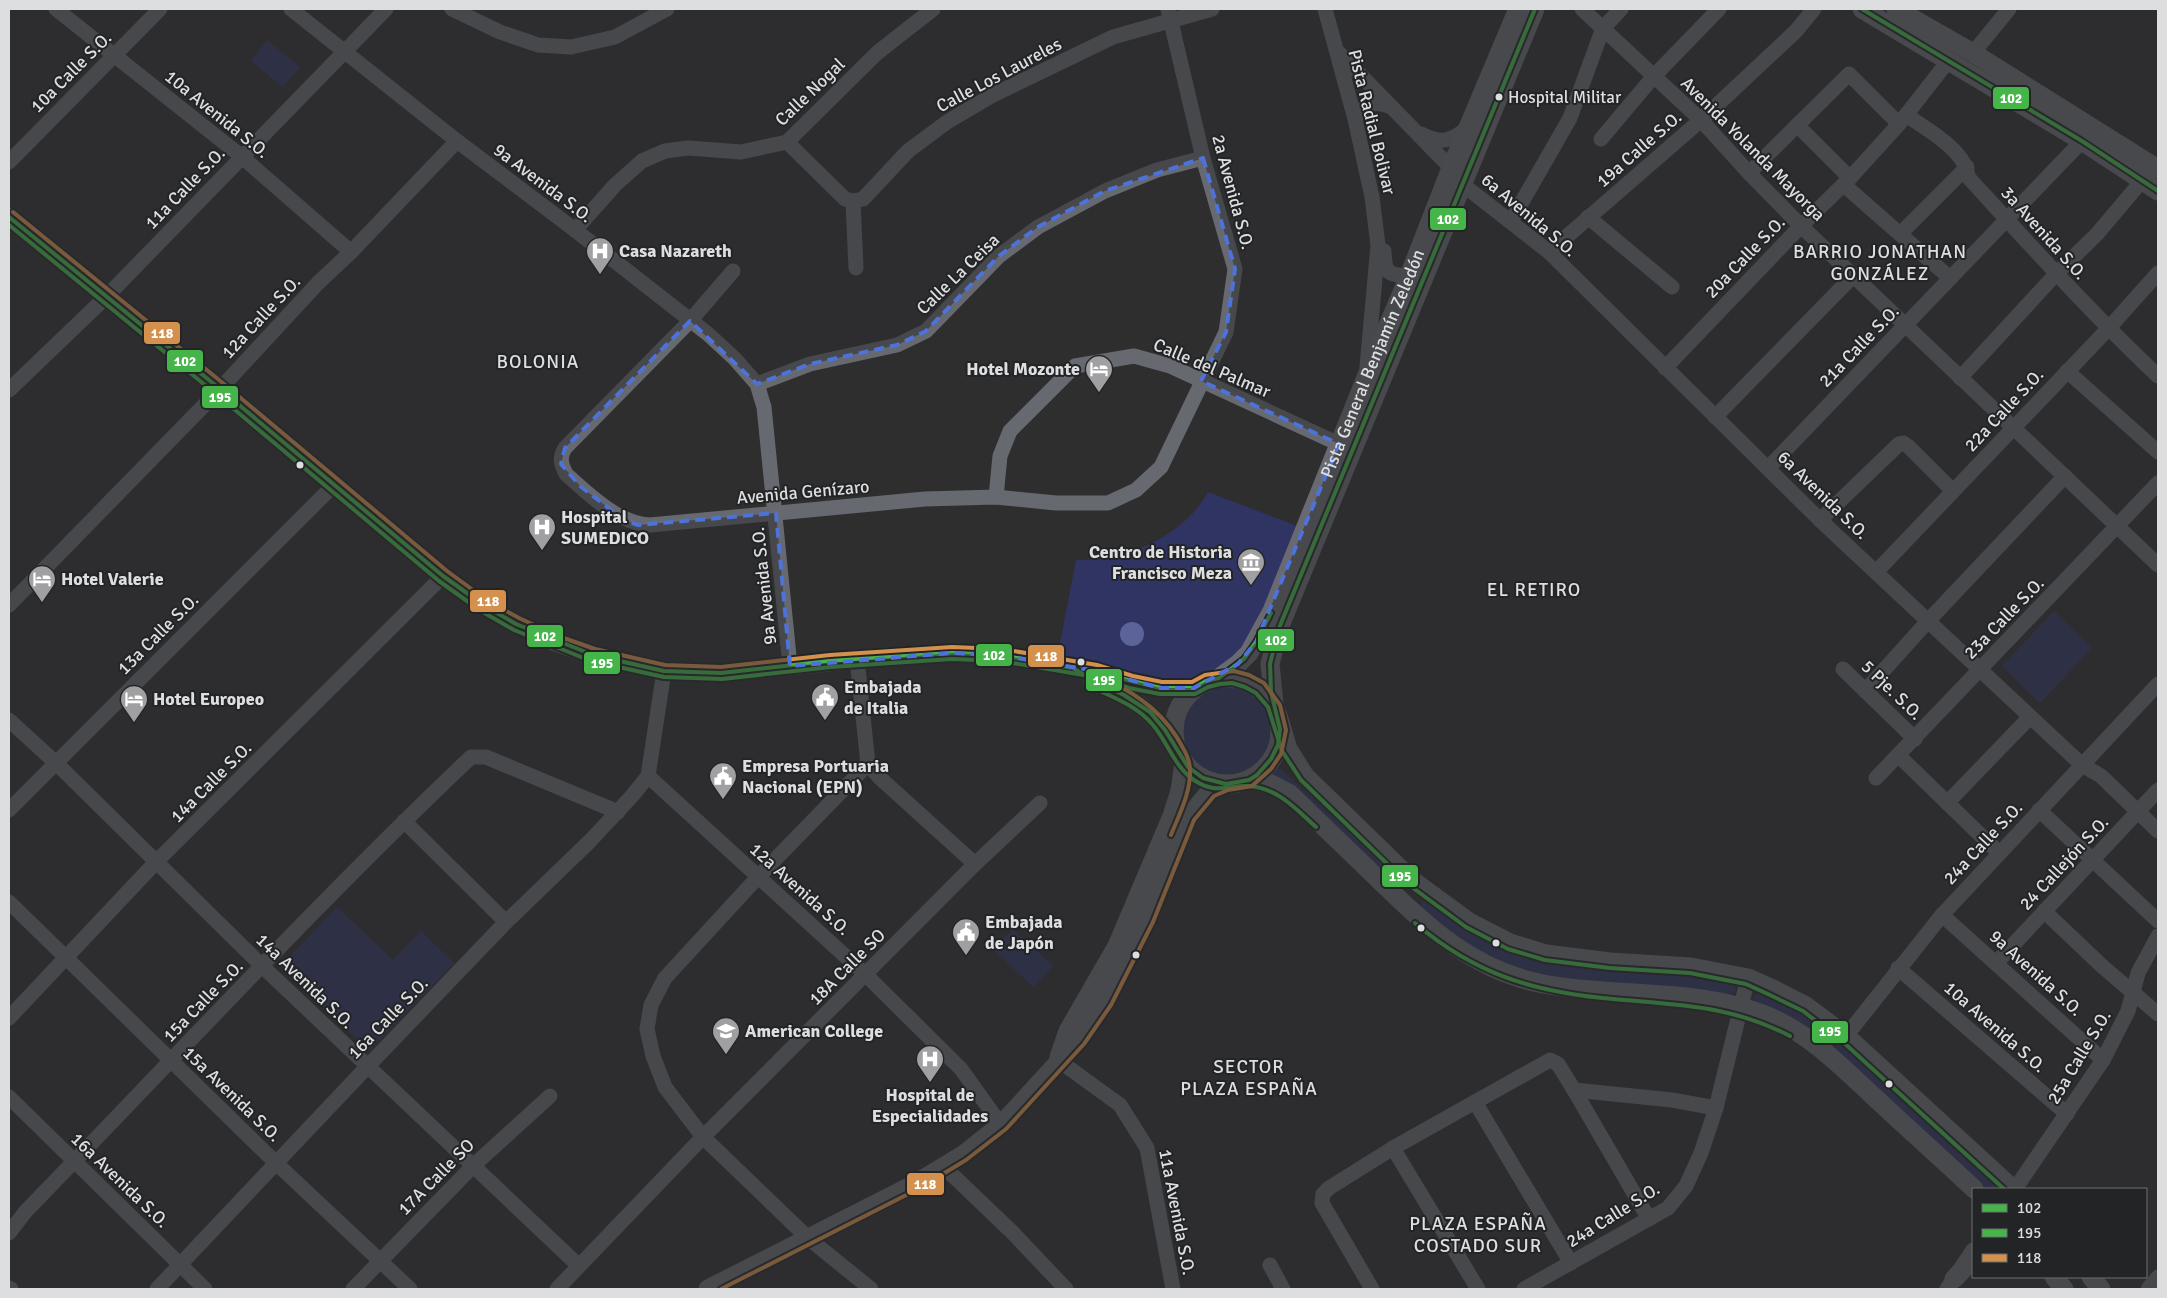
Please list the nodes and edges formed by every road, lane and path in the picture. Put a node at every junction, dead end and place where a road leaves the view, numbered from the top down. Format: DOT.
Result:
graph roads {
  1 [pos="56,9"];
  2 [pos="160,9"];
  3 [pos="291,9"];
  4 [pos="386,9"];
  5 [pos="452,9"];
  6 [pos="667,9"];
  7 [pos="932,9"];
  8 [pos="1212,9"];
  9 [pos="1325,9"];
  10 [pos="1518,9"];
  11 [pos="1535,9"];
  12 [pos="1582,9"];
  13 [pos="1621,9"];
  14 [pos="1719,9"];
  15 [pos="1814,9"];
  16 [pos="1862,9"];
  17 [pos="1896,9"];
  18 [pos="2009,9"];
  19 [pos="1169,14"];
  20 [pos="1603,28"];
  21 [pos="1334,45"];
  22 [pos="344,50"];
  23 [pos="1973,53"];
  24 [pos="114,55"];
  25 [pos="1949,60"];
  26 [pos="1654,76"];
  27 [pos="1486,85"];
  28 [pos="1393,108"];
  29 [pos="1355,120"];
  30 [pos="1701,120"];
  31 [pos="1902,120"];
  32 [pos="1797,125"];
  33 [pos="1468,127"];
  34 [pos="1413,128"];
  35 [pos="1601,139"];
  36 [pos="457,141"];
  37 [pos="2082,141"];
  38 [pos="787,142"];
  39 [pos="241,156"];
  40 [pos="1204,158"];
  41 [pos="9,162"];
  42 [pos="1967,167"];
  43 [pos="1451,168"];
  44 [pos="2158,169"];
  45 [pos="1749,173"];
  46 [pos="1847,181"];
  47 [pos="1462,184"];
  48 [pos="2135,189"];
  49 [pos="2158,191"];
  50 [pos="1372,196"];
  51 [pos="853,201"];
  52 [pos="1450,213"];
  53 [pos="9,217"];
  54 [pos="1588,217"];
  55 [pos="2006,219"];
  56 [pos="1511,222"];
  57 [pos="1801,226"];
  58 [pos="575,230"];
  59 [pos="1901,233"];
  60 [pos="1435,236"];
  61 [pos="351,252"];
  62 [pos="1549,252"];
  63 [pos="856,268"];
  64 [pos="733,271"];
  65 [pos="2158,272"];
  66 [pos="1418,274"];
  67 [pos="2056,274"];
  68 [pos="1854,275"];
  69 [pos="1950,278"];
  70 [pos="1672,286"];
  71 [pos="107,296"];
  72 [pos="690,321"];
  73 [pos="1905,325"];
  74 [pos="2108,329"];
  75 [pos="1665,368"];
  76 [pos="2067,371"];
  77 [pos="1366,376"];
  78 [pos="2158,376"];
  79 [pos="1960,378"];
  80 [pos="1201,381"];
  81 [pos="757,384"];
  82 [pos="220,389"];
  83 [pos="9,390"];
  84 [pos="1715,417"];
  85 [pos="2012,428"];
  86 [pos="1344,452"];
  87 [pos="2158,452"];
  88 [pos="1768,468"];
  89 [pos="2065,476"];
  90 [pos="334,484"];
  91 [pos="2158,484"];
  92 [pos="1953,491"];
  93 [pos="996,497"];
  94 [pos="776,513"];
  95 [pos="1820,520"];
  96 [pos="2118,526"];
  97 [pos="2158,565"];
  98 [pos="1876,572"];
  99 [pos="443,576"];
  100 [pos="9,605"];
  101 [pos="1928,621"];
  102 [pos="857,659"];
  103 [pos="790,666"];
  104 [pos="1073,668"];
  105 [pos="1843,669"];
  106 [pos="1980,670"];
  107 [pos="664,671"];
  108 [pos="1219,678"];
  109 [pos="2158,684"];
  110 [pos="1194,688"];
  111 [pos="1865,691"];
  112 [pos="1276,712"];
  113 [pos="2030,717"];
  114 [pos="9,720"];
  115 [pos="1915,738"];
  116 [pos="1180,755"];
  117 [pos="1898,755"];
  118 [pos="56,763"];
  119 [pos="868,764"];
  120 [pos="2082,765"];
  121 [pos="648,776"];
  122 [pos="1876,778"];
  123 [pos="1249,780"];
  124 [pos="1226,784"];
  125 [pos="2158,790"];
  126 [pos="1040,803"];
  127 [pos="1948,803"];
  128 [pos="9,810"];
  129 [pos="2039,810"];
  130 [pos="618,812"];
  131 [pos="2138,812"];
  132 [pos="404,821"];
  133 [pos="2158,831"];
  134 [pos="1999,853"];
  135 [pos="2092,860"];
  136 [pos="156,862"];
  137 [pos="975,864"];
  138 [pos="758,877"];
  139 [pos="9,902"];
  140 [pos="2044,911"];
  141 [pos="1942,914"];
  142 [pos="2158,921"];
  143 [pos="506,922"];
  144 [pos="2158,936"];
  145 [pos="65,957"];
  146 [pos="1997,962"];
  147 [pos="262,966"];
  148 [pos="1898,968"];
  149 [pos="866,975"];
  150 [pos="1748,978"];
  151 [pos="2134,993"];
  152 [pos="1742,1008"];
  153 [pos="2158,1014"];
  154 [pos="9,1018"];
  155 [pos="1846,1036"];
  156 [pos="1058,1060"];
  157 [pos="2103,1060"];
  158 [pos="172,1061"];
  159 [pos="367,1067"];
  160 [pos="1574,1090"];
  161 [pos="550,1096"];
  162 [pos="9,1097"];
  163 [pos="1475,1102"];
  164 [pos="1716,1108"];
  165 [pos="2067,1114"];
  166 [pos="1001,1124"];
  167 [pos="703,1137"];
  168 [pos="1394,1148"];
  169 [pos="74,1162"];
  170 [pos="276,1163"];
  171 [pos="474,1165"];
  172 [pos="944,1167"];
  173 [pos="1973,1188"];
  174 [pos="2013,1188"];
  175 [pos="2015,1188"];
  176 [pos="1649,1219"];
  177 [pos="9,1233"];
  178 [pos="808,1238"];
  179 [pos="1972,1251"];
  180 [pos="1972,1260"];
  181 [pos="379,1261"];
  182 [pos="1571,1263"];
  183 [pos="180,1265"];
  184 [pos="1270,1265"];
  185 [pos="580,1266"];
  186 [pos="2158,1277"];
  187 [pos="2055,1278"];
  188 [pos="2092,1278"];
  189 [pos="1950,1284"];
  190 [pos="157,1289"];
  191 [pos="205,1289"];
  192 [pos="353,1289"];
  193 [pos="410,1289"];
  194 [pos="557,1289"];
  195 [pos="708,1289"];
  196 [pos="871,1289"];
  197 [pos="1066,1289"];
  198 [pos="1173,1289"];
  199 [pos="1283,1289"];
  200 [pos="1372,1289"];
  201 [pos="1478,1289"];
  202 [pos="1524,1289"];
  203 [pos="2064,1289"];
  204 [pos="2101,1289"];
  205 [pos="2148,1289"];
  1 -- 24 [label="street, 10a Avenida S.O."];
  2 -- 24 [label="street, 10a Calle S.O."];
  3 -- 22 [label="street, 9a Avenida S.O."];
  4 -- 22 [label="street, 11a Calle S.O."];
  5 -- 6 [label="street"];
  7 -- 38 [label="street, Calle Nogal"];
  8 -- 19 [label="street, Calle Los Laureles"];
  9 -- 21 [label="street"];
  10 -- 27 [label="main road, Pista General Benjamín Zeledón"];
  11 -- 47 [label="main road, Pista General Benjamín Zeledón"];
  12 -- 20 [label="street, Avenida Yolanda Mayorga"];
  13 -- 20 [label="street"];
  14 -- 26 [label="street"];
  15 -- 30 [label="street, 19a Calle S.O."];
  16 -- 25 [label="main road"];
  17 -- 23 [label="main road"];
  18 -- 23 [label="street"];
  19 -- 40 [label="street, 2a Avenida S.O."];
  19 -- 51 [label="street, Calle Los Laureles"];
  20 -- 26 [label="street, Avenida Yolanda Mayorga"];
  20 -- 56 [label="street"];
  21 -- 28 [label="street, Pista Radial Bolivar"];
  21 -- 29 [label="street, Pista Radial Bolivar"];
  22 -- 36 [label="street, 9a Avenida S.O."];
  22 -- 39 [label="street, 11a Calle S.O."];
  23 -- 44 [label="main road"];
  24 -- 39 [label="street, 10a Avenida S.O."];
  24 -- 41 [label="street, 10a Calle S.O."];
  25 -- 31 [label="street, 20a Calle S.O."];
  25 -- 37 [label="main road"];
  26 -- 30 [label="street, Avenida Yolanda Mayorga"];
  26 -- 35 [label="street"];
  27 -- 33 [label="main road, Pista General Benjamín Zeledón"];
  27 -- 47 [label="main road"];
  28 -- 29 [label="street"];
  28 -- 34 [label="street, Pista Radial Bolivar"];
  29 -- 50 [label="street, Pista Radial Bolivar"];
  30 -- 45 [label="street, Avenida Yolanda Mayorga"];
  30 -- 54 [label="street, 19a Calle S.O."];
  31 -- 32 [label="street, 3a Avenida S.O."];
  31 -- 42 [label="street, 3a Avenida S.O."];
  31 -- 46 [label="street, 20a Calle S.O."];
  32 -- 45 [label="street"];
  32 -- 46 [label="street"];
  33 -- 34 [label="street"];
  33 -- 43 [label="main road, Pista General Benjamín Zeledón"];
  34 -- 43 [label="street, Pista Radial Bolivar"];
  36 -- 58 [label="street, 9a Avenida S.O."];
  36 -- 61 [label="street, 12a Calle S.O."];
  37 -- 49 [label="main road"];
  37 -- 55 [label="street, 21a Calle S.O."];
  38 -- 51 [label="street"];
  38 -- 58 [label="street, Calle Nogal"];
  39 -- 61 [label="street, 10a Avenida S.O."];
  39 -- 71 [label="street, 11a Calle S.O."];
  40 -- 80 [label="street, 2a Avenida S.O."];
  40 -- 81 [label="street, Calle La Ceisa"];
  42 -- 55 [label="street, 3a Avenida S.O."];
  42 -- 59 [label="street"];
  43 -- 60 [label="main road"];
  43 -- 66 [label="main road, Pista General Benjamín Zeledón"];
  45 -- 57 [label="street, Avenida Yolanda Mayorga"];
  46 -- 57 [label="street, 20a Calle S.O."];
  46 -- 59 [label="street"];
  47 -- 52 [label="main road, Pista General Benjamín Zeledón"];
  47 -- 56 [label="street, 6a Avenida S.O."];
  48 -- 67 [label="street"];
  50 -- 66 [label="street"];
  50 -- 77 [label="street, Pista Radial Bolivar"];
  51 -- 63 [label="street"];
  52 -- 60 [label="main road"];
  52 -- 66 [label="main road, Pista General Benjamín Zeledón"];
  53 -- 71 [label="main road"];
  54 -- 62 [label="street, 19a Calle S.O."];
  54 -- 70 [label="street"];
  55 -- 67 [label="street, 3a Avenida S.O."];
  55 -- 69 [label="street, 21a Calle S.O."];
  56 -- 62 [label="street, 6a Avenida S.O."];
  57 -- 68 [label="street, Avenida Yolanda Mayorga"];
  57 -- 75 [label="street, 20a Calle S.O."];
  58 -- 72 [label="street, 9a Avenida S.O."];
  59 -- 69 [label="street"];
  60 -- 66 [label="main road"];
  61 -- 82 [label="street, 12a Calle S.O."];
  62 -- 75 [label="street, 6a Avenida S.O."];
  64 -- 72 [label="street"];
  65 -- 74 [label="street, 22a Calle S.O."];
  66 -- 77 [label="main road, Pista General Benjamín Zeledón"];
  66 -- 86 [label="main road, Pista General Benjamín Zeledón"];
  67 -- 74 [label="street, 3a Avenida S.O."];
  67 -- 79 [label="street"];
  68 -- 73 [label="street, Avenida Yolanda Mayorga"];
  68 -- 84 [label="street"];
  69 -- 73 [label="street, 21a Calle S.O."];
  71 -- 82 [label="main road"];
  71 -- 83 [label="street, 11a Calle S.O."];
  72 -- 81 [label="street, 9a Avenida S.O."];
  72 -- 94 [label="street, Avenida Genízaro"];
  73 -- 79 [label="street, Avenida Yolanda Mayorga"];
  73 -- 88 [label="street, 21a Calle S.O."];
  74 -- 76 [label="street, 22a Calle S.O."];
  74 -- 78 [label="street, 3a Avenida S.O."];
  75 -- 84 [label="street, 6a Avenida S.O."];
  76 -- 85 [label="street, 22a Calle S.O."];
  76 -- 87 [label="street"];
  77 -- 86 [label="main road, Pista General Benjamín Zeledón"];
  79 -- 85 [label="street, Avenida Yolanda Mayorga"];
  80 -- 86 [label="street, Calle del Palmar"];
  80 -- 93 [label="street, Avenida Genízaro"];
  80 -- 93 [label="street, Calle del Palmar"];
  81 -- 94 [label="street, 9a Avenida S.O."];
  82 -- 90 [label="main road"];
  82 -- 100 [label="street, 12a Calle S.O."];
  84 -- 88 [label="street, 6a Avenida S.O."];
  85 -- 89 [label="street, Avenida Yolanda Mayorga"];
  85 -- 92 [label="street, 22a Calle S.O."];
  86 -- 108 [label="main road, Pista General Benjamín Zeledón"];
  86 -- 112 [label="main road, Pista General Benjamín Zeledón"];
  88 -- 95 [label="street, 6a Avenida S.O."];
  89 -- 96 [label="street, Avenida Yolanda Mayorga"];
  89 -- 101 [label="street"];
  90 -- 99 [label="main road"];
  90 -- 118 [label="street, 13a Calle S.O."];
  91 -- 96 [label="street, 23a Calle S.O."];
  92 -- 95 [label="street"];
  92 -- 98 [label="street, 22a Calle S.O."];
  93 -- 94 [label="street, Avenida Genízaro"];
  94 -- 103 [label="street, 9a Avenida S.O."];
  95 -- 98 [label="street, 6a Avenida S.O."];
  96 -- 97 [label="street, Avenida Yolanda Mayorga"];
  96 -- 106 [label="street, 23a Calle S.O."];
  98 -- 101 [label="street, 6a Avenida S.O."];
  99 -- 107 [label="main road"];
  99 -- 136 [label="street, 14a Calle S.O."];
  101 -- 106 [label="street, 6a Avenida S.O."];
  101 -- 111 [label="street"];
  102 -- 103 [label="main road"];
  102 -- 104 [label="main road"];
  102 -- 119 [label="street"];
  103 -- 107 [label="main road"];
  104 -- 110 [label="main road"];
  104 -- 116 [label="main road"];
  105 -- 111 [label="street, 5 Pje. S.O."];
  106 -- 113 [label="street, 6a Avenida S.O."];
  106 -- 115 [label="street, 23a Calle S.O."];
  107 -- 121 [label="street"];
  108 -- 110 [label="main road"];
  108 -- 112 [label="main road"];
  109 -- 120 [label="street, 24a Calle S.O."];
  110 -- 116 [label="main road"];
  111 -- 115 [label="street, 5 Pje. S.O."];
  112 -- 123 [label="main road"];
  112 -- 150 [label="main road"];
  113 -- 120 [label="street, 6a Avenida S.O."];
  113 -- 127 [label="street"];
  114 -- 118 [label="street, 14a Avenida S.O."];
  115 -- 117 [label="street, 23a Calle S.O."];
  116 -- 124 [label="main road"];
  116 -- 156 [label="main road"];
  117 -- 122 [label="street, 23a Calle S.O."];
  117 -- 127 [label="street"];
  118 -- 128 [label="street, 13a Calle S.O."];
  118 -- 136 [label="street, 14a Avenida S.O."];
  119 -- 137 [label="street"];
  119 -- 138 [label="street"];
  120 -- 129 [label="street, 24a Calle S.O."];
  120 -- 131 [label="street, 6a Avenida S.O."];
  121 -- 130 [label="street, 16a Calle S.O."];
  121 -- 138 [label="street, 12a Avenida S.O."];
  123 -- 124 [label="main road"];
  123 -- 152 [label="main road"];
  124 -- 156 [label="main road"];
  125 -- 131 [label="street, 24 Callejón S.O."];
  126 -- 137 [label="street, 18A Calle SO"];
  127 -- 134 [label="street"];
  129 -- 134 [label="street, 24a Calle S.O."];
  129 -- 135 [label="street"];
  130 -- 132 [label="street, 15a Calle S.O."];
  130 -- 143 [label="street, 16a Calle S.O."];
  131 -- 133 [label="street, 6a Avenida S.O."];
  131 -- 135 [label="street, 24 Callejón S.O."];
  132 -- 143 [label="street"];
  132 -- 147 [label="street, 15a Calle S.O."];
  134 -- 141 [label="street, 24a Calle S.O."];
  135 -- 140 [label="street, 24 Callejón S.O."];
  135 -- 142 [label="street"];
  136 -- 145 [label="street, 14a Calle S.O."];
  136 -- 147 [label="street, 14a Avenida S.O."];
  137 -- 149 [label="street, 18A Calle SO"];
  138 -- 149 [label="street, 12a Avenida S.O."];
  138 -- 167 [label="street"];
  139 -- 145 [label="street, 15a Avenida S.O."];
  140 -- 146 [label="street, 24 Callejón S.O."];
  140 -- 151 [label="street"];
  141 -- 146 [label="street, 9a Avenida S.O."];
  141 -- 148 [label="street, 24a Calle S.O."];
  143 -- 159 [label="street, 16a Calle S.O."];
  144 -- 151 [label="street, 25a Calle S.O."];
  145 -- 154 [label="street, 14a Calle S.O."];
  145 -- 158 [label="street, 15a Avenida S.O."];
  146 -- 157 [label="street, 9a Avenida S.O."];
  147 -- 158 [label="street, 15a Calle S.O."];
  147 -- 159 [label="street, 14a Avenida S.O."];
  148 -- 155 [label="street, 24a Calle S.O."];
  148 -- 165 [label="street, 10a Avenida S.O."];
  149 -- 166 [label="street, 12a Avenida S.O."];
  149 -- 167 [label="street, 18A Calle SO"];
  150 -- 152 [label="street, 24a Calle S.O."];
  150 -- 155 [label="main road"];
  151 -- 153 [label="street"];
  151 -- 157 [label="street, 25a Calle S.O."];
  152 -- 164 [label="street, 24a Calle S.O."];
  152 -- 173 [label="main road"];
  155 -- 174 [label="main road"];
  156 -- 166 [label="main road"];
  156 -- 198 [label="street, 11a Avenida S.O."];
  157 -- 165 [label="street, 25a Calle S.O."];
  158 -- 169 [label="street, 15a Calle S.O."];
  158 -- 170 [label="street, 15a Avenida S.O."];
  159 -- 170 [label="street, 16a Calle S.O."];
  159 -- 171 [label="street, 14a Avenida S.O."];
  160 -- 163 [label="street"];
  160 -- 164 [label="street"];
  160 -- 176 [label="street"];
  161 -- 171 [label="street, 17A Calle SO"];
  162 -- 169 [label="street, 16a Avenida S.O."];
  163 -- 168 [label="street"];
  163 -- 182 [label="street"];
  164 -- 176 [label="street, 24a Calle S.O."];
  165 -- 175 [label="street, 25a Calle S.O."];
  166 -- 172 [label="main road"];
  167 -- 178 [label="street"];
  167 -- 185 [label="street, 18A Calle SO"];
  168 -- 200 [label="street"];
  168 -- 201 [label="street"];
  169 -- 177 [label="street, 15a Calle S.O."];
  169 -- 183 [label="street, 16a Avenida S.O."];
  170 -- 181 [label="street, 15a Avenida S.O."];
  170 -- 183 [label="street, 16a Calle S.O."];
  171 -- 181 [label="street, 17A Calle SO"];
  171 -- 185 [label="street, 14a Avenida S.O."];
  172 -- 178 [label="main road"];
  172 -- 197 [label="street"];
  176 -- 182 [label="street, 24a Calle S.O."];
  178 -- 195 [label="main road"];
  178 -- 196 [label="street"];
  179 -- 189 [label="street"];
  180 -- 189 [label="main road"];
  181 -- 192 [label="street, 17A Calle SO"];
  181 -- 193 [label="street, 15a Avenida S.O."];
  182 -- 202 [label="street, 24a Calle S.O."];
  183 -- 190 [label="street, 16a Calle S.O."];
  183 -- 191 [label="street, 16a Avenida S.O."];
  184 -- 199 [label="street"];
  185 -- 194 [label="street, 18A Calle SO"];
  186 -- 205 [label="street"];
  187 -- 203 [label="main road"];
  188 -- 204 [label="main road"];
}
